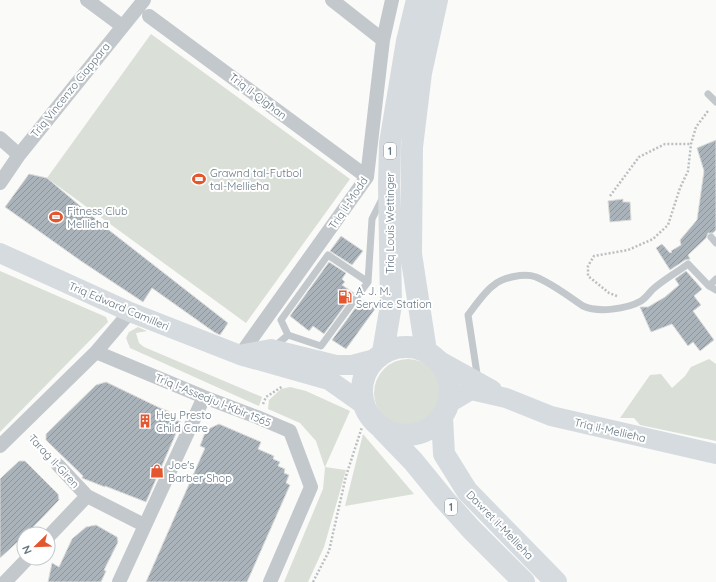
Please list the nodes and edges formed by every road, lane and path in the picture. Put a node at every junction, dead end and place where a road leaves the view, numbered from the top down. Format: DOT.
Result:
graph roads {
  1 [pos="87,0"];
  2 [pos="144,0"];
  3 [pos="332,0"];
  4 [pos="392,0"];
  5 [pos="417,0"];
  6 [pos="437,0"];
  7 [pos="149,16"];
  8 [pos="122,26"];
  9 [pos="383,40"];
  10 [pos="708,94"];
  11 [pos="716,102"];
  12 [pos="0,138"];
  13 [pos="691,144"];
  14 [pos="19,155"];
  15 [pos="367,177"];
  16 [pos="0,183"];
  17 [pos="389,185"];
  18 [pos="610,196"];
  19 [pos="0,253"];
  20 [pos="716,279"];
  21 [pos="368,282"];
  22 [pos="709,286"];
  23 [pos="716,290"];
  24 [pos="637,303"];
  25 [pos="130,312"];
  26 [pos="288,335"];
  27 [pos="271,349"];
  28 [pos="96,352"];
  29 [pos="240,355"];
  30 [pos="379,355"];
  31 [pos="432,356"];
  32 [pos="479,382"];
  33 [pos="281,386"];
  34 [pos="204,397"];
  35 [pos="506,398"];
  36 [pos="365,408"];
  37 [pos="445,410"];
  38 [pos="257,417"];
  39 [pos="21,426"];
  40 [pos="381,429"];
  41 [pos="0,446"];
  42 [pos="716,454"];
  43 [pos="58,465"];
  44 [pos="87,496"];
  45 [pos="144,526"];
  46 [pos="56,529"];
  47 [pos="20,566"];
  48 [pos="5,582"];
  49 [pos="118,582"];
  50 [pos="270,582"];
  51 [pos="313,582"];
  52 [pos="524,582"];
  53 [pos="556,582"];
  1 -- 8 [label="street"];
  2 -- 8 [label="street, Triq Vincenzo Ciappara"];
  3 -- 9 [label="street"];
  4 -- 9 [label="street, Triq il-Modd"];
  5 -- 17 [label="highway, Triq Louis Wettinger / 1"];
  6 -- 31 [label="highway, Triq Louis Wettinger / 1"];
  7 -- 15 [label="street, Triq il-Qigħan"];
  8 -- 14 [label="street, Triq Vincenzo Ciappara"];
  9 -- 15 [label="street, Triq il-Modd"];
  10 -- 11 [label="lane"];
  11 -- 13 [label="path"];
  12 -- 14 [label="street"];
  13 -- 18 [label="path"];
  13 -- 24 [label="path"];
  14 -- 16 [label="street, Triq Vincenzo Ciappara"];
  15 -- 29 [label="street, Triq il-Modd"];
  17 -- 21 [label="lane"];
  17 -- 30 [label="highway, Triq Louis Wettinger / 1"];
  19 -- 25 [label="street, Triq Edward Camilleri"];
  20 -- 22 [label="lane"];
  21 -- 26 [label="lane"];
  21 -- 26 [label="lane"];
  22 -- 23 [label="lane"];
  22 -- 24 [label="lane"];
  24 -- 32 [label="lane"];
  25 -- 28 [label="street"];
  25 -- 29 [label="street, Triq Edward Camilleri"];
  26 -- 27 [label="lane"];
  27 -- 29 [label="street"];
  27 -- 30 [label="street"];
  28 -- 34 [label="street, Triq l-Assedju l-Kbir 1565"];
  28 -- 39 [label="street"];
  29 -- 36 [label="street, Triq Edward Camilleri"];
  30 -- 31 [label="highway"];
  30 -- 36 [label="highway"];
  31 -- 32 [label="street, Triq il-Mellieħa"];
  31 -- 37 [label="highway"];
  32 -- 35 [label="street, Triq il-Mellieħa"];
  33 -- 38 [label="path"];
  34 -- 38 [label="street, Triq l-Assedju l-Kbir 1565"];
  34 -- 45 [label="street"];
  35 -- 37 [label="street, Triq il-Mellieħa"];
  35 -- 42 [label="street, Triq il-Mellieħa"];
  36 -- 40 [label="highway"];
  36 -- 51 [label="path"];
  37 -- 40 [label="highway"];
  37 -- 53 [label="highway, Dawret il-Mellieħa / 1"];
  38 -- 50 [label="street, Triq l-Assedju l-Kbir 1565"];
  39 -- 41 [label="street"];
  39 -- 43 [label="path, Taraġ il-Giren"];
  40 -- 52 [label="highway, Dawret il-Mellieħa / 1"];
  43 -- 44 [label="street, Taraġ il-Giren"];
  44 -- 45 [label="street, Taraġ il-Giren"];
  44 -- 46 [label="street"];
  45 -- 49 [label="street"];
  47 -- 48 [label="street"];
}
